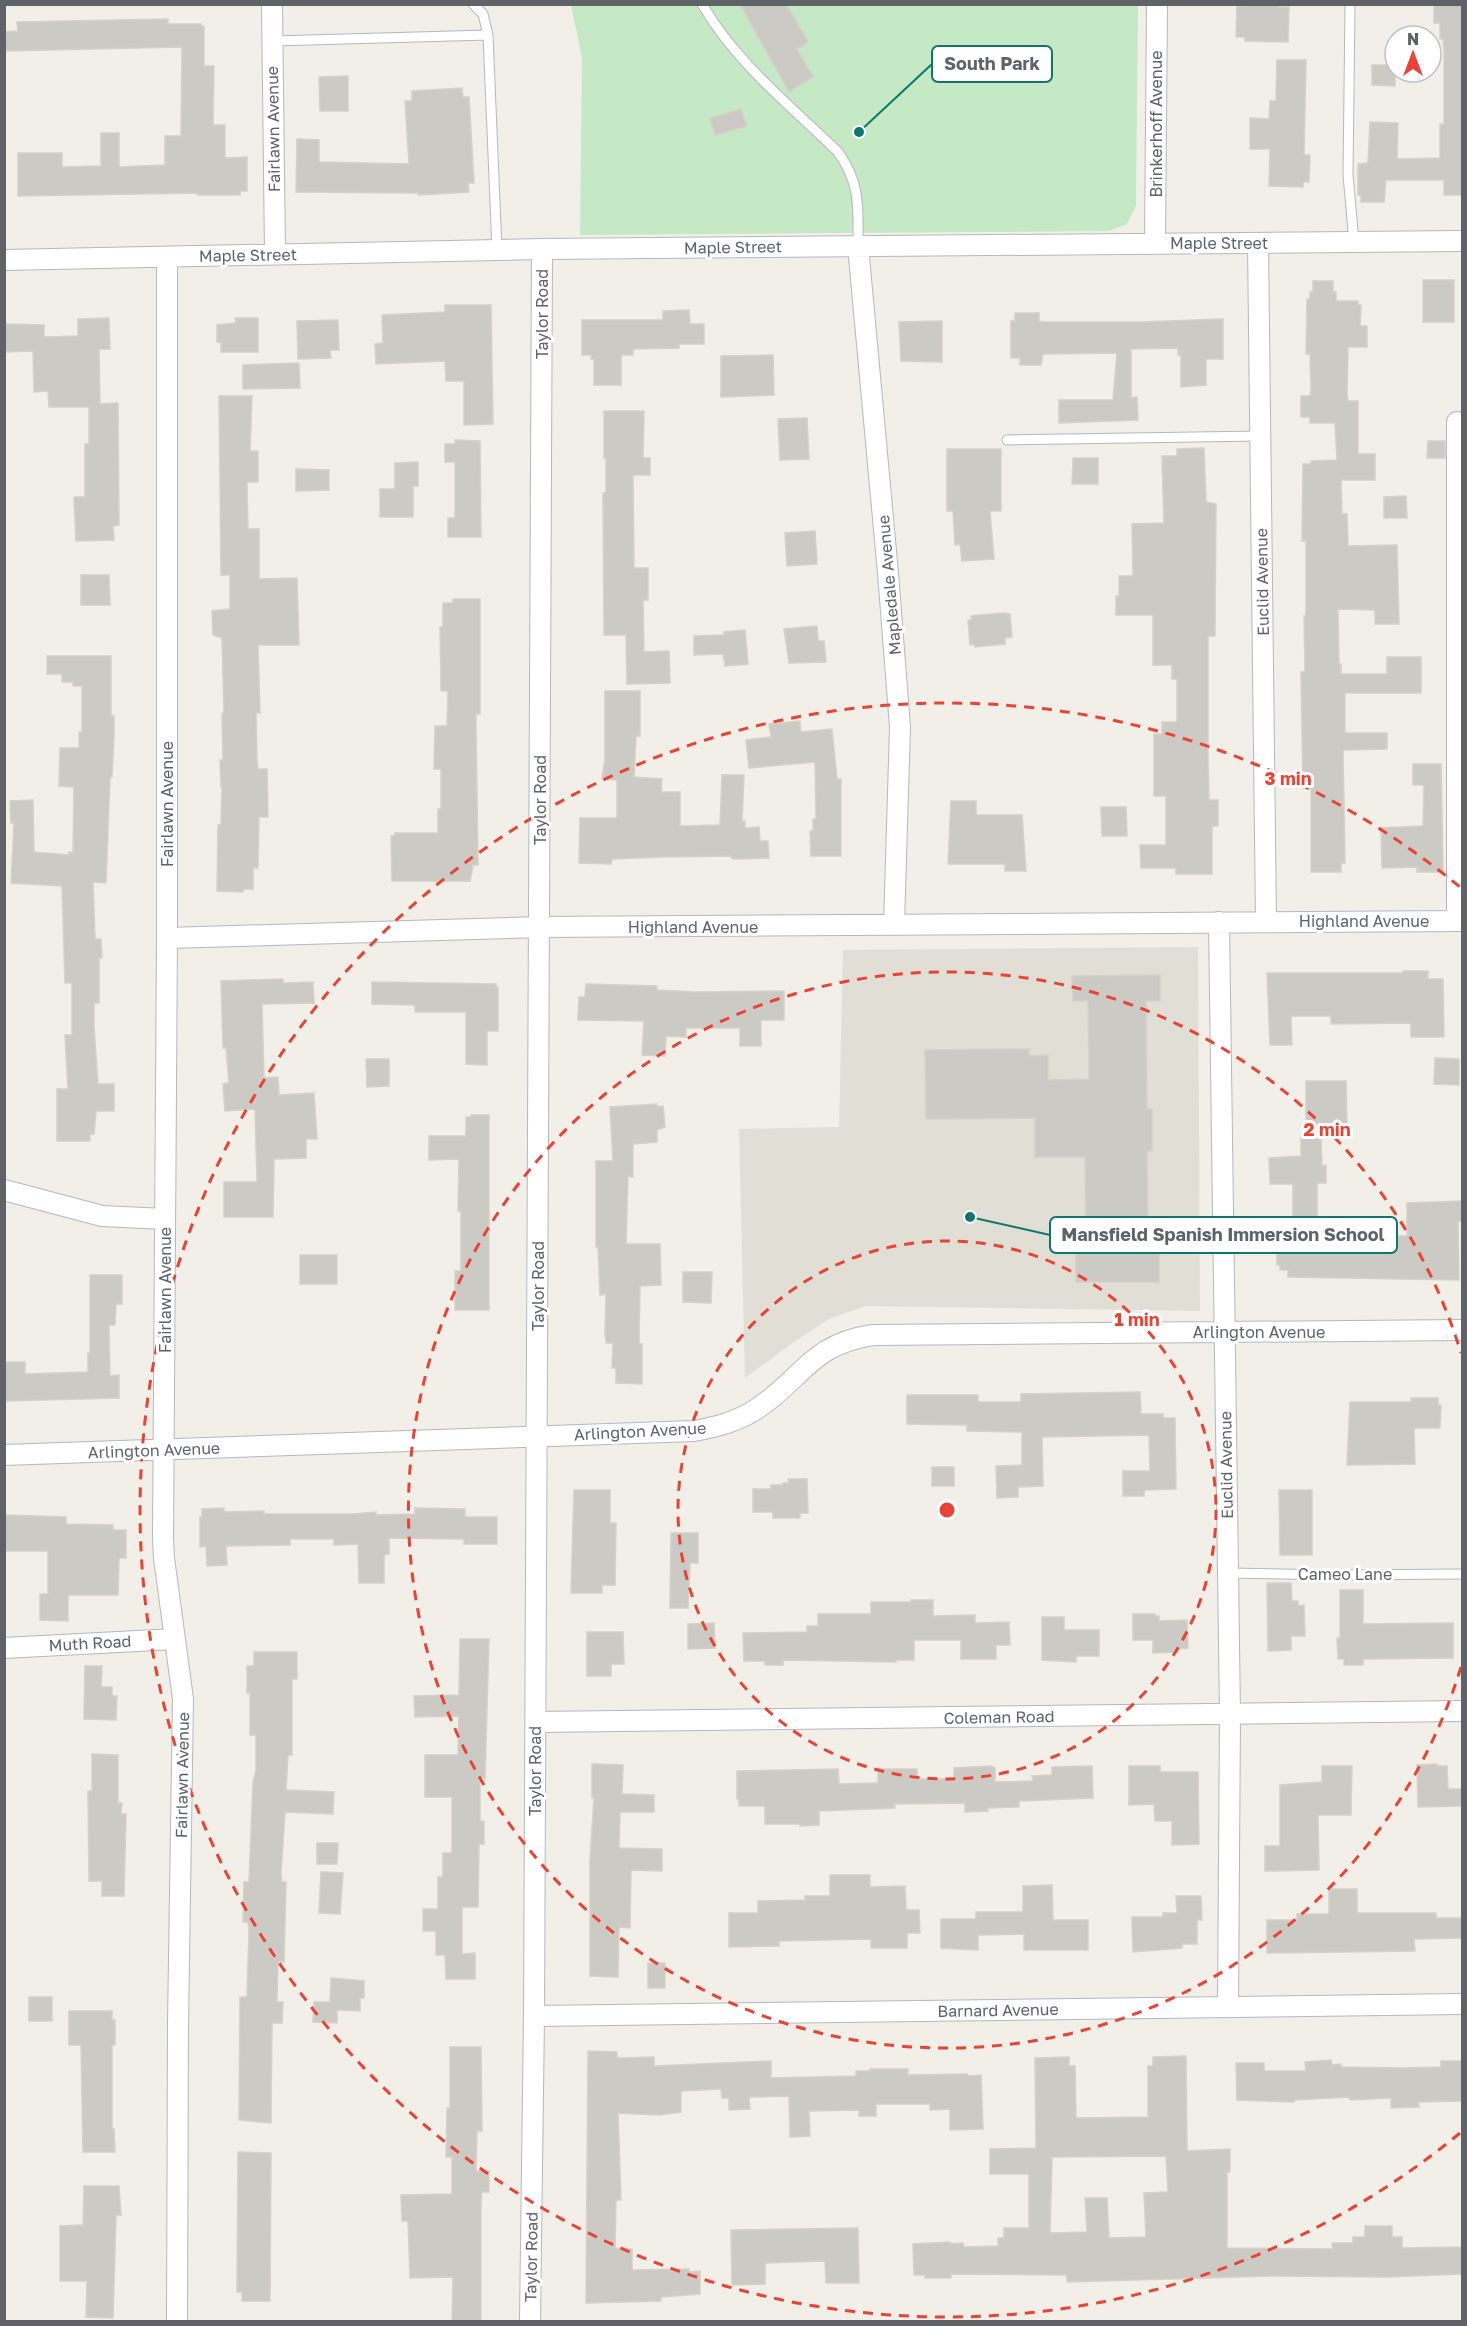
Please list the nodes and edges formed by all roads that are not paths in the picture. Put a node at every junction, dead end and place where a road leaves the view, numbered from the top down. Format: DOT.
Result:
graph roads {
  1 [pos="272,4"];
  2 [pos="473,4"];
  3 [pos="702,4"];
  4 [pos="1157,4"];
  5 [pos="1350,4"];
  6 [pos="488,35"];
  7 [pos="273,41"];
  8 [pos="1462,241"];
  9 [pos="1354,242"];
  10 [pos="1155,243"];
  11 [pos="1258,243"];
  12 [pos="858,246"];
  13 [pos="542,249"];
  14 [pos="497,250"];
  15 [pos="275,254"];
  16 [pos="167,257"];
  17 [pos="4,260"];
  18 [pos="1457,422"];
  19 [pos="1260,435"];
  20 [pos="1007,440"];
  21 [pos="1460,921"];
  22 [pos="1219,922"];
  23 [pos="1266,922"];
  24 [pos="894,925"];
  25 [pos="540,927"];
  26 [pos="167,938"];
  27 [pos="4,1190"];
  28 [pos="165,1219"];
  29 [pos="1462,1330"];
  30 [pos="1223,1332"];
  31 [pos="537,1435"];
  32 [pos="165,1450"];
  33 [pos="4,1455"];
  34 [pos="1228,1573"];
  35 [pos="1462,1574"];
  36 [pos="175,1639"];
  37 [pos="4,1648"];
  38 [pos="1462,1711"];
  39 [pos="1230,1714"];
  40 [pos="536,1722"];
  41 [pos="1462,2004"];
  42 [pos="1228,2007"];
  43 [pos="534,2016"];
  44 [pos="177,2322"];
  45 [pos="530,2322"];
  1 -- 7 [label="street, Fairlawn Avenue"];
  2 -- 6 [label="lane"];
  3 -- 12 [label="lane"];
  4 -- 10 [label="street, Brinkerhoff Avenue"];
  5 -- 9 [label="lane"];
  6 -- 7 [label="lane"];
  6 -- 14 [label="lane"];
  7 -- 15 [label="street, Fairlawn Avenue"];
  8 -- 9 [label="street, Maple Street"];
  9 -- 11 [label="street, Maple Street"];
  10 -- 11 [label="street, Maple Street"];
  10 -- 12 [label="street, Maple Street"];
  11 -- 19 [label="street, Euclid Avenue"];
  12 -- 13 [label="street, Maple Street"];
  12 -- 24 [label="street, Mapledale Avenue"];
  13 -- 14 [label="street, Maple Street"];
  13 -- 25 [label="street, Taylor Road"];
  14 -- 15 [label="street, Maple Street"];
  15 -- 16 [label="street, Maple Street"];
  16 -- 17 [label="street, Maple Street"];
  16 -- 26 [label="street, Fairlawn Avenue"];
  18 -- 21 [label="street"];
  19 -- 20 [label="lane"];
  19 -- 23 [label="street, Euclid Avenue"];
  21 -- 23 [label="street, Highland Avenue"];
  22 -- 23 [label="street, Highland Avenue"];
  22 -- 24 [label="street, Highland Avenue"];
  22 -- 30 [label="street, Euclid Avenue"];
  24 -- 25 [label="street, Highland Avenue"];
  25 -- 26 [label="street, Highland Avenue"];
  25 -- 31 [label="street, Taylor Road"];
  26 -- 28 [label="street, Fairlawn Avenue"];
  27 -- 28 [label="street"];
  28 -- 32 [label="street, Fairlawn Avenue"];
  29 -- 30 [label="street, Arlington Avenue"];
  30 -- 31 [label="street, Arlington Avenue"];
  30 -- 34 [label="street, Euclid Avenue"];
  31 -- 32 [label="street, Arlington Avenue"];
  31 -- 40 [label="street, Taylor Road"];
  32 -- 33 [label="street, Arlington Avenue"];
  32 -- 36 [label="street, Fairlawn Avenue"];
  34 -- 35 [label="lane, Cameo Lane"];
  34 -- 39 [label="street, Euclid Avenue"];
  36 -- 37 [label="street, Muth Road"];
  36 -- 44 [label="street, Fairlawn Avenue"];
  38 -- 39 [label="street, Coleman Road"];
  39 -- 40 [label="street, Coleman Road"];
  39 -- 42 [label="street, Euclid Avenue"];
  40 -- 43 [label="street, Taylor Road"];
  41 -- 42 [label="street, Barnard Avenue"];
  42 -- 43 [label="street, Barnard Avenue"];
  43 -- 45 [label="street, Taylor Road"];
}
